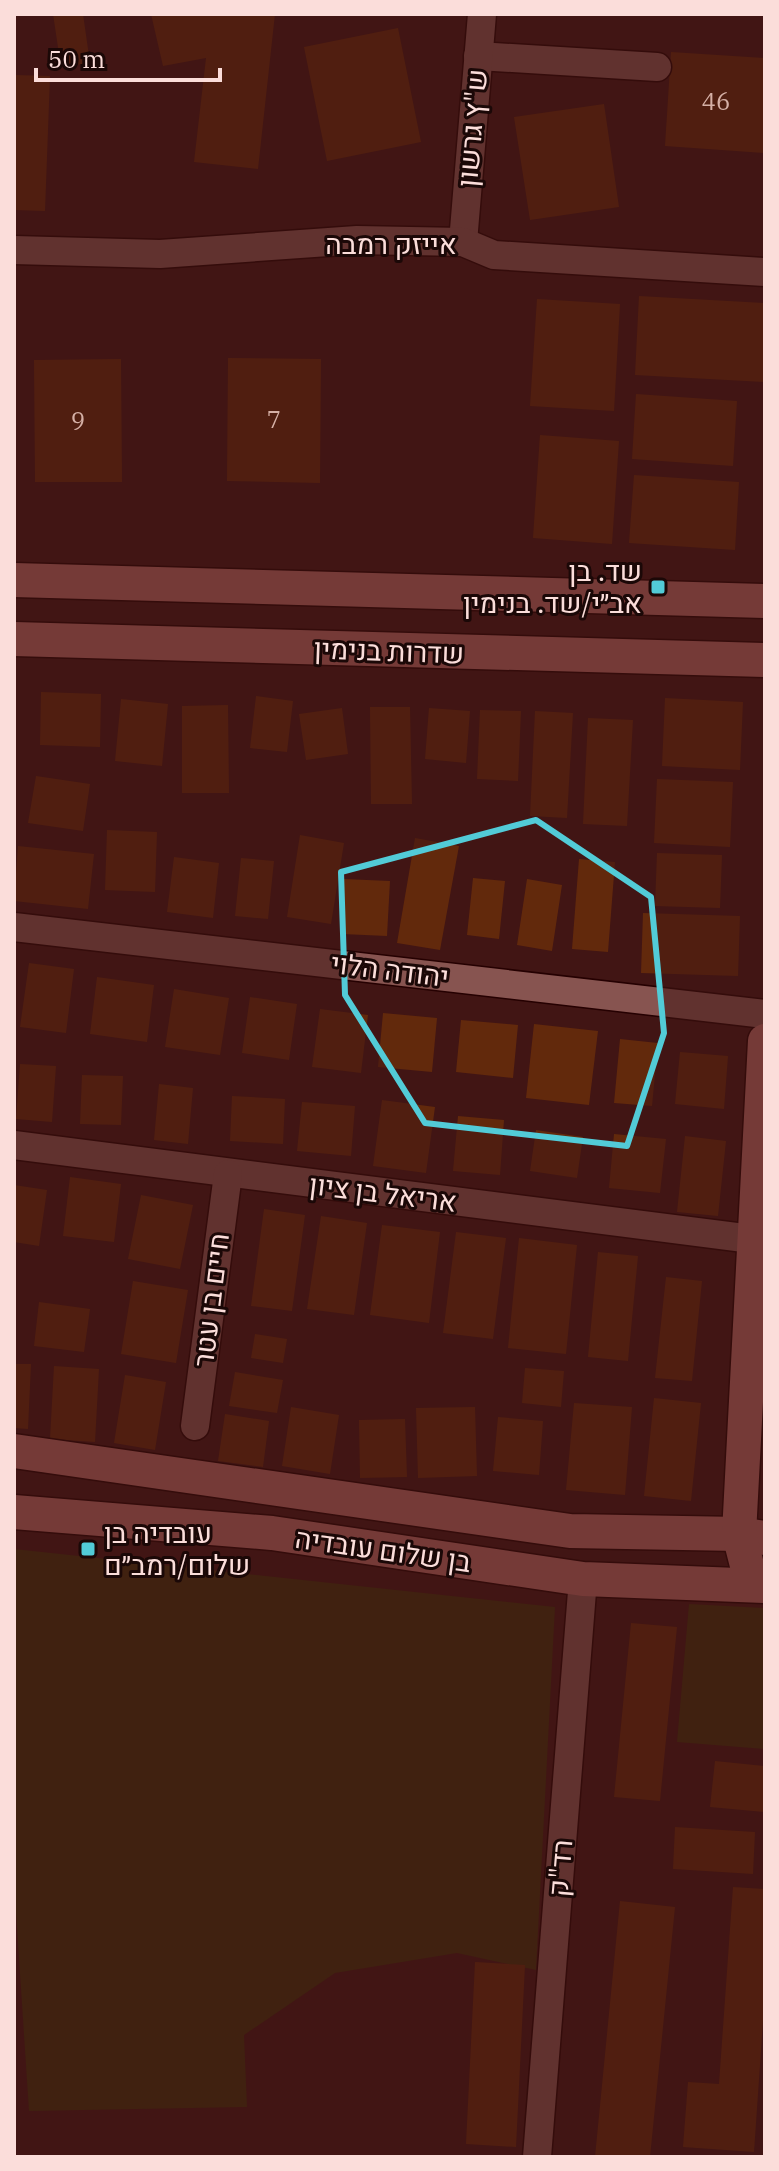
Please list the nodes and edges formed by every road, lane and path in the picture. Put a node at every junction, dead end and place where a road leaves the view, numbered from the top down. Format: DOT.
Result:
graph roads {
  1 [pos="482,14"];
  2 [pos="478,56"];
  3 [pos="657,67"];
  4 [pos="463,242"];
  5 [pos="14,250"];
  6 [pos="765,272"];
  7 [pos="14,580"];
  8 [pos="765,601"];
  9 [pos="14,639"];
  10 [pos="765,660"];
  11 [pos="14,927"];
  12 [pos="765,1014"];
  13 [pos="765,1041"];
  14 [pos="14,1145"];
  15 [pos="228,1174"];
  16 [pos="752,1239"];
  17 [pos="195,1426"];
  18 [pos="14,1451"];
  19 [pos="14,1512"];
  20 [pos="752,1536"];
  21 [pos="761,1578"];
  22 [pos="583,1579"];
  23 [pos="537,2157"];
  1 -- 2 [label="street, ש\"ץ גרשון"];
  2 -- 3 [label="street"];
  2 -- 4 [label="street, ש\"ץ גרשון"];
  4 -- 5 [label="street, אייזק רמבה"];
  4 -- 6 [label="street, אייזק רמבה"];
  7 -- 8 [label="main road"];
  9 -- 10 [label="main road, שדרות בנימין"];
  11 -- 12 [label="street, יהודה הלוי"];
  13 -- 16 [label="main road"];
  14 -- 15 [label="street, אריאל בן ציון"];
  15 -- 16 [label="street, אריאל בן ציון"];
  15 -- 17 [label="street, חיים בן עטר"];
  16 -- 20 [label="main road"];
  18 -- 20 [label="main road, בן שלום עובדיה"];
  19 -- 22 [label="main road, בן שלום עובדיה"];
  20 -- 21 [label="main road"];
  21 -- 22 [label="main road, בן שלום עובדיה"];
  22 -- 23 [label="street, רד\"ק"];
}
